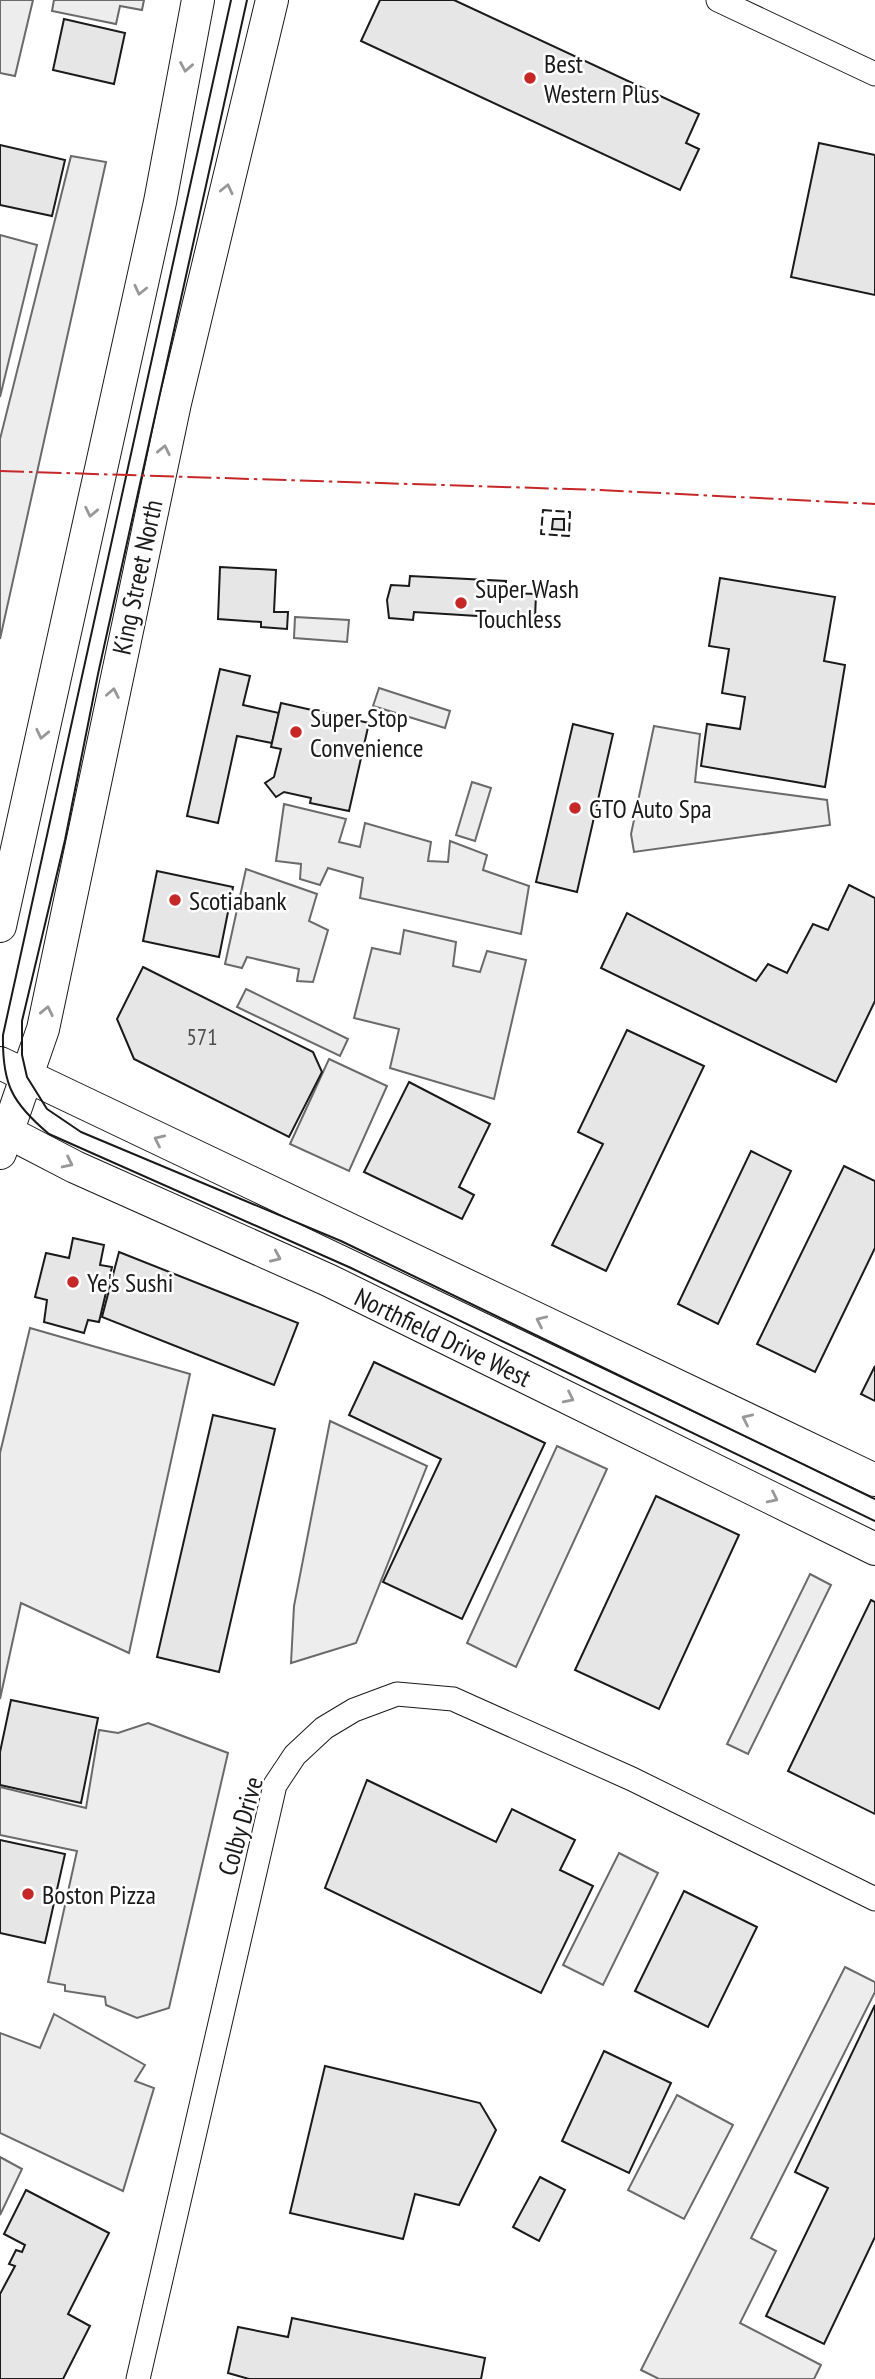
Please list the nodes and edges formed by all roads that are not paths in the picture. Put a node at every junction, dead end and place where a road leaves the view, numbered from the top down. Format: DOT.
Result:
graph roads {
  1 [pos="198,0"];
  2 [pos="272,0"];
  3 [pos="718,0"];
  4 [pos="875,74"];
  5 [pos="0,926"];
  6 [pos="13,1070"];
  7 [pos="2,1138"];
  8 [pos="875,1479"];
  9 [pos="875,1549"];
  10 [pos="875,1899"];
  11 [pos="138,2379"];
  1 -- 5 [label="main road, one-way"];
  6 -- 2 [label="main road, King Street North, one-way"];
  3 -- 4 [label="street"];
  6 -- 7 [label="main road, King Street North"];
  8 -- 6 [label="main road, one-way"];
  7 -- 9 [label="main road, Northfield Drive West, one-way"];
  10 -- 11 [label="street, Colby Drive"];
}
